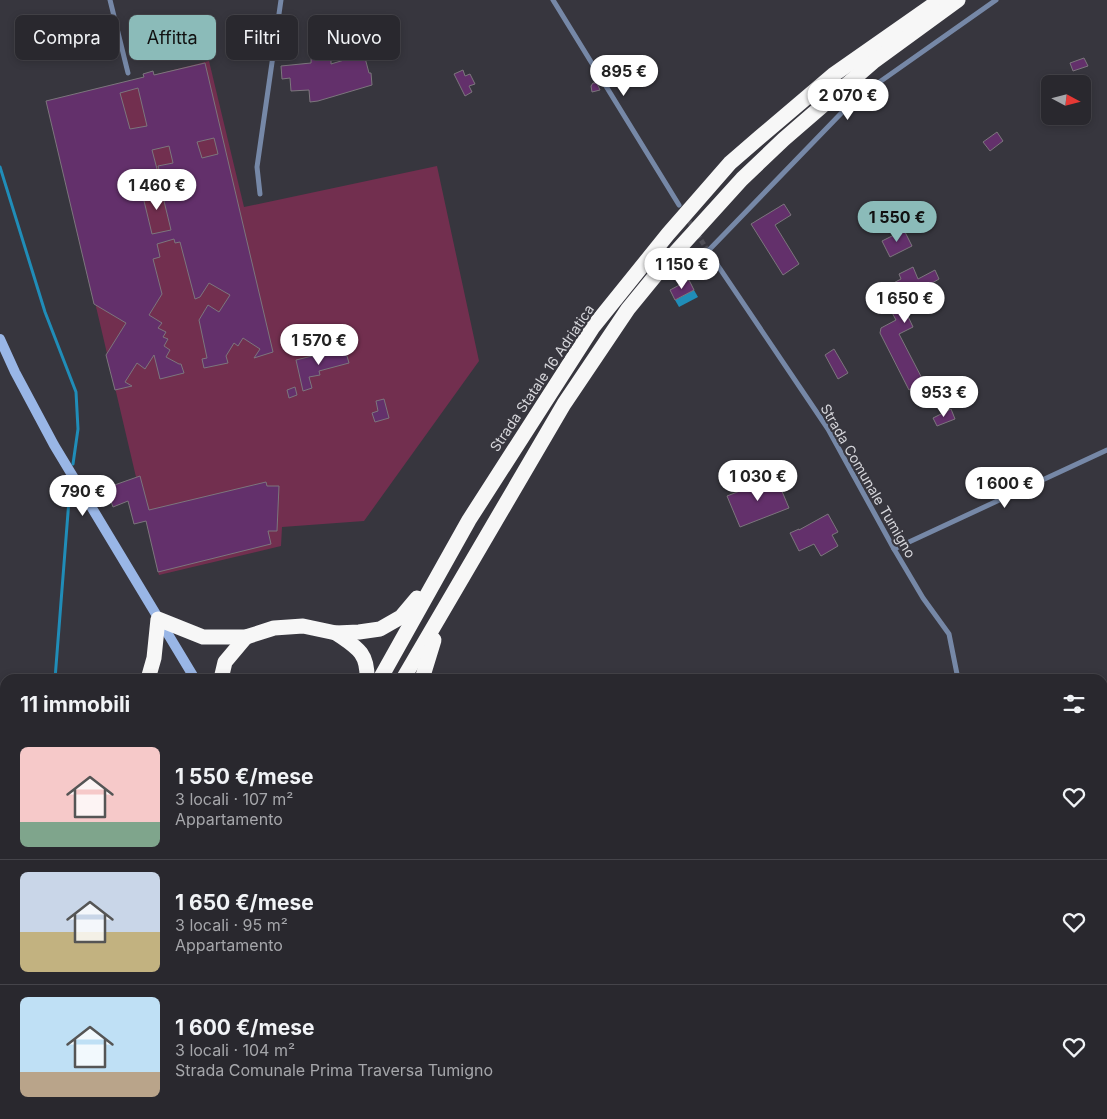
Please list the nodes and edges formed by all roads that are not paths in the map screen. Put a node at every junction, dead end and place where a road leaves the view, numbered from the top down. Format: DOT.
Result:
graph roads {
  1 [pos="110,0"];
  2 [pos="281,0"];
  3 [pos="553,0"];
  4 [pos="940,0"];
  5 [pos="958,0"];
  6 [pos="996,0"];
  7 [pos="128,73"];
  8 [pos="260,194"];
  9 [pos="679,205"];
  10 [pos="0,339"];
  11 [pos="1107,450"];
  12 [pos="469,520"];
  13 [pos="894,549"];
  14 [pos="476,554"];
  15 [pos="158,619"];
  16 [pos="336,633"];
  17 [pos="246,637"];
  18 [pos="149,674"];
  19 [pos="192,674"];
  20 [pos="222,674"];
  21 [pos="367,674"];
  22 [pos="383,674"];
  23 [pos="406,674"];
  24 [pos="423,674"];
  25 [pos="957,674"];
  1 -- 7 [label="street"];
  2 -- 8 [label="street"];
  3 -- 9 [label="street"];
  4 -- 12 [label="highway, Strada Statale 16 Adriatica"];
  5 -- 14 [label="highway"];
  6 -- 13 [label="street, Strada Comunale Tumigno"];
  10 -- 15 [label="street"];
  11 -- 13 [label="street"];
  12 -- 16 [label="highway"];
  12 -- 22 [label="highway, Strada Statale 16 Adriatica"];
  13 -- 25 [label="street, Strada Comunale Tumigno"];
  14 -- 23 [label="highway"];
  14 -- 24 [label="highway"];
  15 -- 17 [label="highway"];
  15 -- 18 [label="highway"];
  15 -- 19 [label="street"];
  16 -- 17 [label="highway"];
  16 -- 21 [label="highway"];
  17 -- 20 [label="highway"];
}
